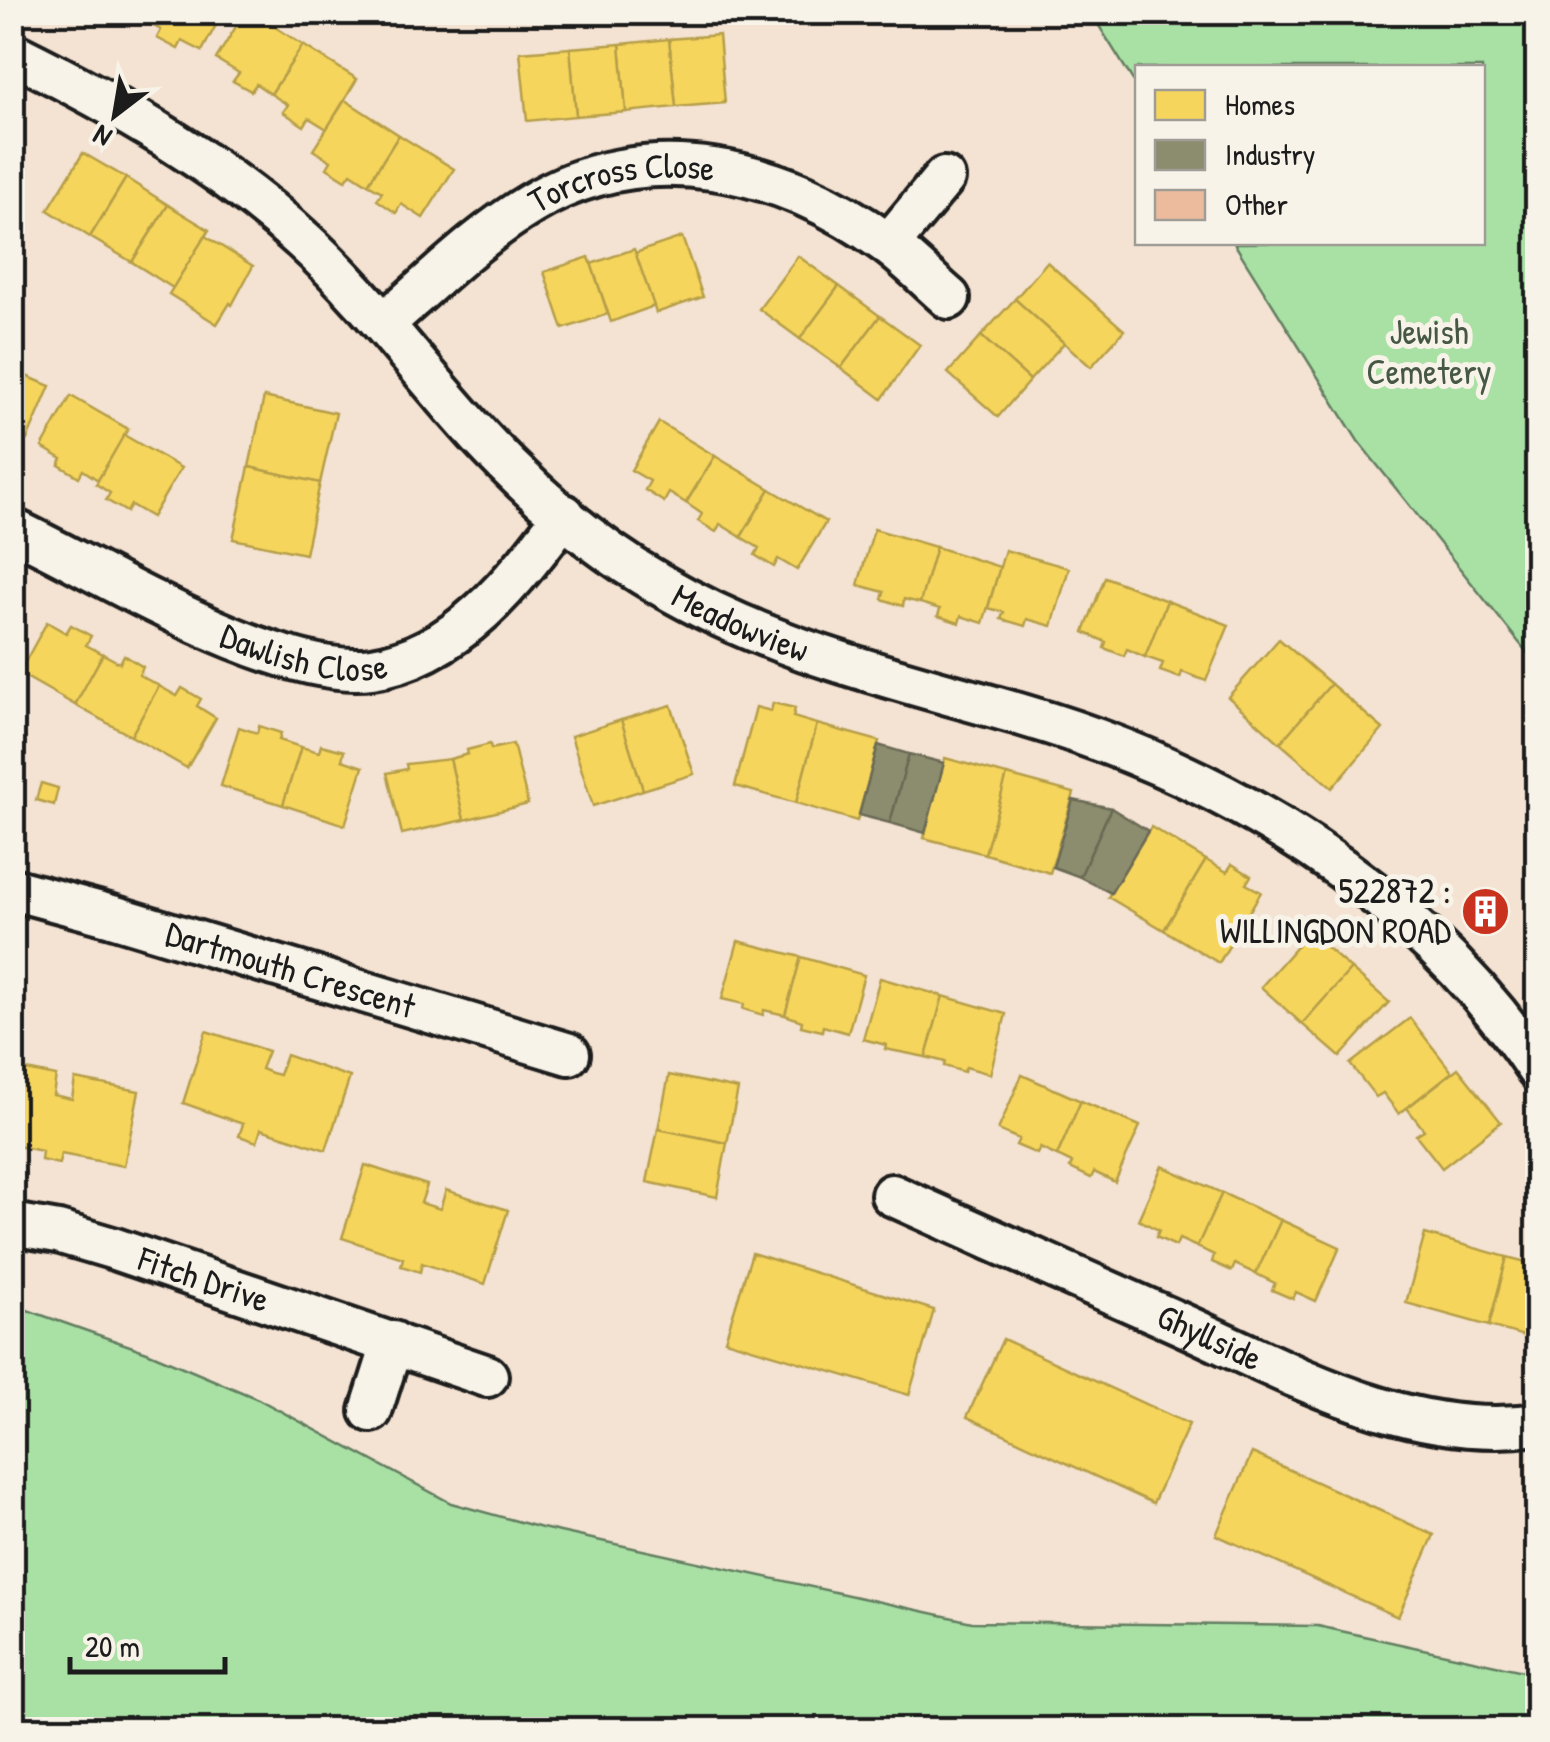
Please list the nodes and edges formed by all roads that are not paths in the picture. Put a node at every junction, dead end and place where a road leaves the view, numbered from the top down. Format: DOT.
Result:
graph roads {
  1 [pos="12,53"];
  2 [pos="944,178"];
  3 [pos="888,244"];
  4 [pos="949,298"];
  5 [pos="384,323"];
  6 [pos="564,515"];
  7 [pos="12,529"];
  8 [pos="12,889"];
  9 [pos="569,1054"];
  10 [pos="1538,1070"];
  11 [pos="892,1196"];
  12 [pos="12,1224"];
  13 [pos="393,1342"];
  14 [pos="486,1376"];
  15 [pos="371,1411"];
  16 [pos="1538,1424"];
  1 -- 5 [label="street, Meadowview"];
  2 -- 3 [label="street"];
  3 -- 4 [label="street, Torcross Close"];
  3 -- 5 [label="street, Torcross Close"];
  5 -- 6 [label="street, Meadowview"];
  6 -- 7 [label="street, Dawlish Close"];
  6 -- 10 [label="street, Meadowview"];
  8 -- 9 [label="street, Dartmouth Crescent"];
  11 -- 16 [label="street, Ghyllside"];
  12 -- 13 [label="street, Fitch Drive"];
  13 -- 14 [label="street, Fitch Drive"];
  13 -- 15 [label="street"];
}
